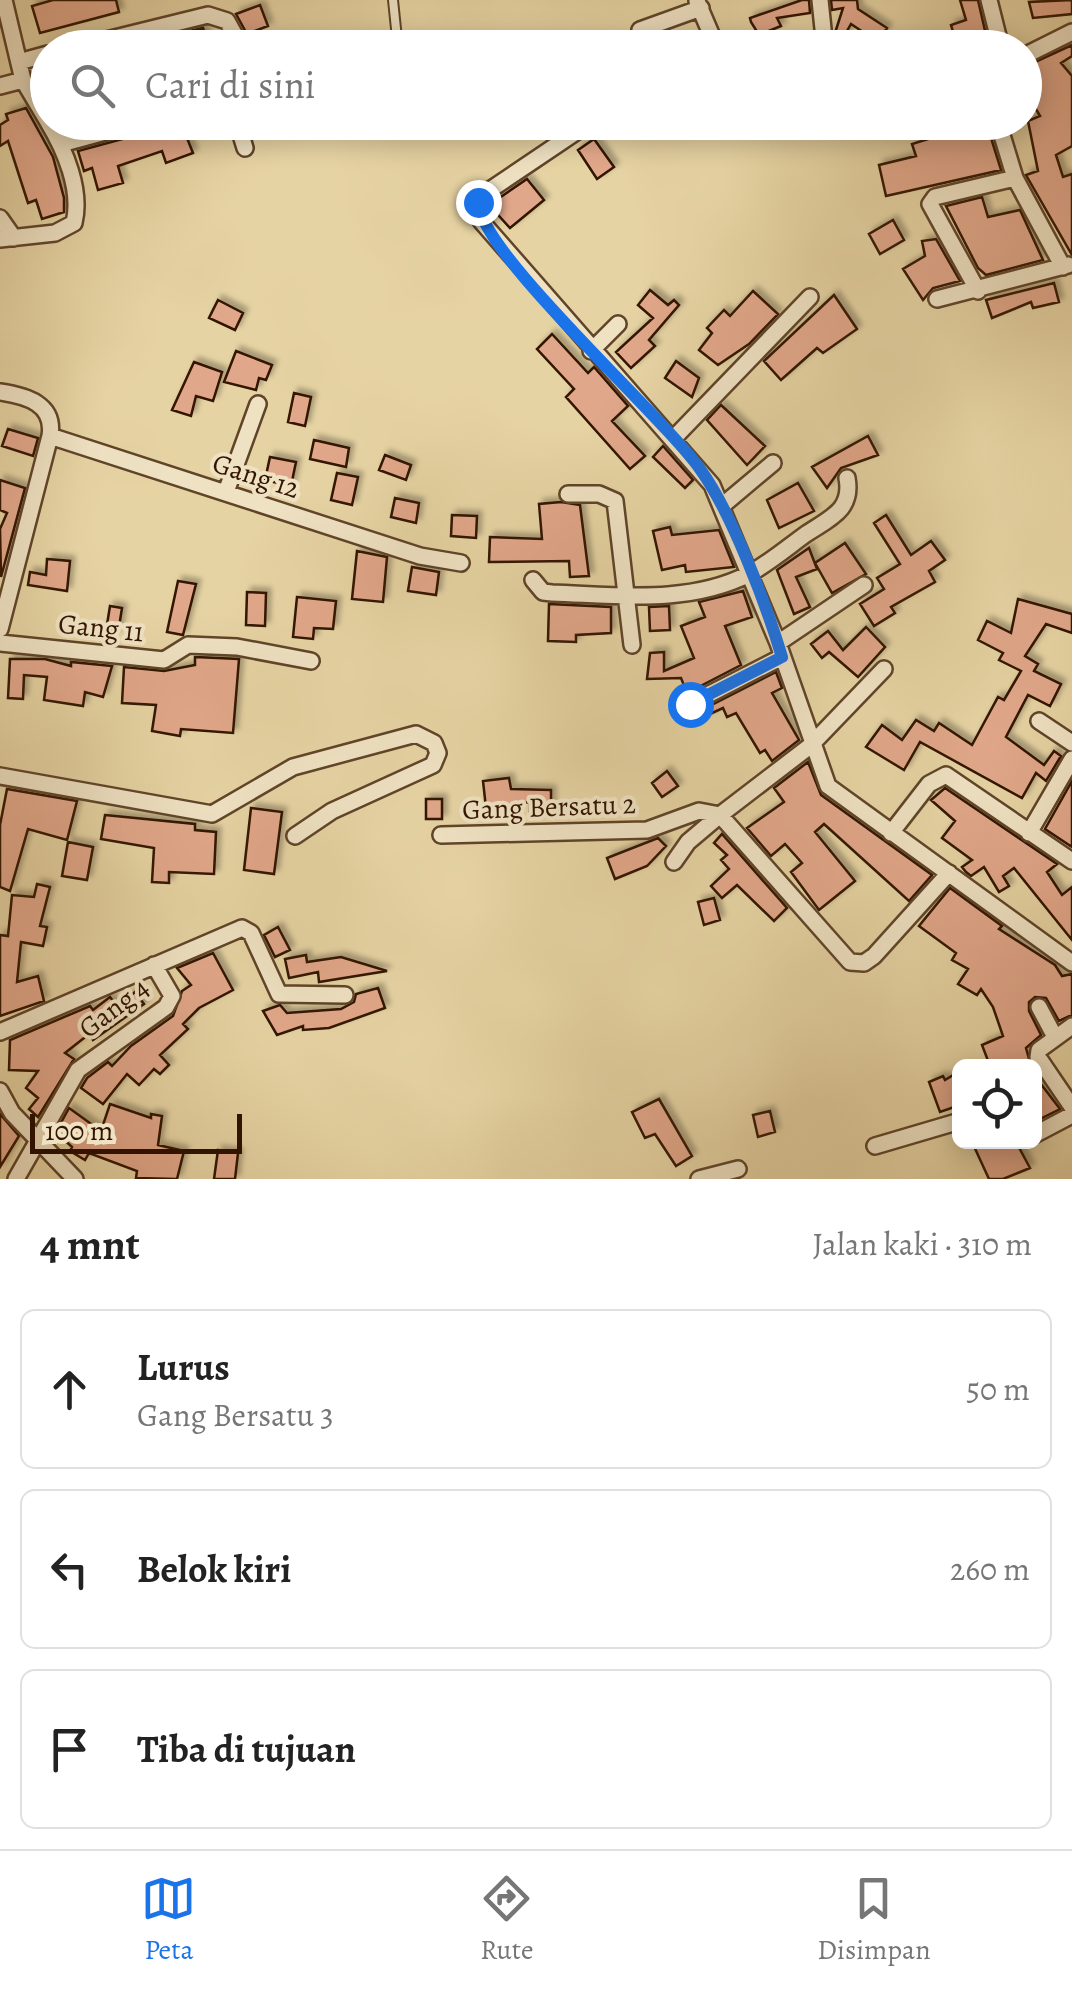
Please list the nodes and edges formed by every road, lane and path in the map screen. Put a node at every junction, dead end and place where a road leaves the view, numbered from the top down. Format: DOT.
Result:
graph roads {
  1 [pos="4,0"];
  2 [pos="392,0"];
  3 [pos="820,0"];
  4 [pos="988,0"];
  5 [pos="699,4"];
  6 [pos="149,30"];
  7 [pos="232,30"];
  8 [pos="396,30"];
  9 [pos="640,30"];
  10 [pos="710,30"];
  11 [pos="822,30"];
  12 [pos="996,30"];
  13 [pos="1072,32"];
  14 [pos="1042,47"];
  15 [pos="30,59"];
  16 [pos="19,62"];
  17 [pos="23,80"];
  18 [pos="0,86"];
  19 [pos="30,92"];
  20 [pos="59,140"];
  21 [pos="76,140"];
  22 [pos="243,140"];
  23 [pos="564,140"];
  24 [pos="1003,140"];
  25 [pos="61,144"];
  26 [pos="245,148"];
  27 [pos="1015,178"];
  28 [pos="0,218"];
  29 [pos="7,238"];
  30 [pos="1068,266"];
  31 [pos="978,292"];
  32 [pos="810,297"];
  33 [pos="937,299"];
  34 [pos="618,324"];
  35 [pos="590,351"];
  36 [pos="0,392"];
  37 [pos="258,404"];
  38 [pos="673,439"];
  39 [pos="48,443"];
  40 [pos="773,463"];
  41 [pos="847,478"];
  42 [pos="226,492"];
  43 [pos="568,494"];
  44 [pos="723,504"];
  45 [pos="461,563"];
  46 [pos="749,574"];
  47 [pos="533,580"];
  48 [pos="864,585"];
  49 [pos="628,595"];
  50 [pos="0,629"];
  51 [pos="0,642"];
  52 [pos="632,645"];
  53 [pos="780,650"];
  54 [pos="311,661"];
  55 [pos="884,669"];
  56 [pos="690,704"];
  57 [pos="1039,721"];
  58 [pos="1072,744"];
  59 [pos="810,746"];
  60 [pos="1072,759"];
  61 [pos="0,776"];
  62 [pos="720,815"];
  63 [pos="891,833"];
  64 [pos="1029,833"];
  65 [pos="441,835"];
  66 [pos="295,836"];
  67 [pos="1072,861"];
  68 [pos="674,862"];
  69 [pos="949,873"];
  70 [pos="1072,962"];
  71 [pos="154,965"];
  72 [pos="345,996"];
  73 [pos="1039,1006"];
  74 [pos="1072,1026"];
  75 [pos="0,1032"];
  76 [pos="1055,1037"];
  77 [pos="0,1091"];
  78 [pos="1072,1107"];
  79 [pos="1072,1116"];
  80 [pos="952,1123"];
  81 [pos="1042,1131"];
  82 [pos="36,1141"];
  83 [pos="875,1146"];
  84 [pos="738,1169"];
  85 [pos="16,1179"];
  86 [pos="75,1179"];
  87 [pos="699,1179"];
  1 -- 16 [label="street"];
  2 -- 8 [label="lane"];
  3 -- 11 [label="street"];
  4 -- 12 [label="street"];
  5 -- 9 [label="street"];
  5 -- 10 [label="street"];
  6 -- 7 [label="street"];
  13 -- 14 [label="street"];
  15 -- 16 [label="street"];
  16 -- 17 [label="street"];
  17 -- 18 [label="street"];
  17 -- 19 [label="street"];
  20 -- 25 [label="street"];
  21 -- 25 [label="street"];
  22 -- 26 [label="street"];
  23 -- 35 [label="street"];
  24 -- 27 [label="street"];
  25 -- 29 [label="street"];
  27 -- 30 [label="street"];
  27 -- 31 [label="street"];
  28 -- 29 [label="street"];
  30 -- 31 [label="street"];
  31 -- 33 [label="street"];
  32 -- 38 [label="street"];
  34 -- 35 [label="street"];
  35 -- 38 [label="street"];
  36 -- 39 [label="street"];
  37 -- 42 [label="street"];
  38 -- 44 [label="street"];
  39 -- 42 [label="street, Gang 12"];
  39 -- 50 [label="street"];
  40 -- 44 [label="street"];
  41 -- 46 [label="street"];
  42 -- 45 [label="street, Gang 12"];
  43 -- 49 [label="street"];
  44 -- 46 [label="street"];
  46 -- 49 [label="street"];
  46 -- 53 [label="street"];
  47 -- 49 [label="street"];
  48 -- 53 [label="street"];
  49 -- 52 [label="street"];
  51 -- 54 [label="street, Gang 11"];
  53 -- 56 [label="street"];
  53 -- 59 [label="street"];
  55 -- 59 [label="street"];
  57 -- 58 [label="street"];
  59 -- 62 [label="street"];
  59 -- 63 [label="street"];
  60 -- 64 [label="street"];
  61 -- 66 [label="street"];
  62 -- 65 [label="street, Gang Bersatu 2"];
  62 -- 68 [label="street"];
  62 -- 69 [label="street"];
  63 -- 64 [label="street"];
  63 -- 69 [label="street"];
  64 -- 67 [label="street"];
  69 -- 70 [label="street"];
  71 -- 72 [label="street"];
  71 -- 75 [label="street"];
  71 -- 82 [label="street, Gang 4"];
  73 -- 76 [label="street"];
  74 -- 76 [label="street"];
  76 -- 78 [label="street"];
  77 -- 82 [label="street"];
  79 -- 81 [label="street"];
  80 -- 83 [label="street"];
  82 -- 85 [label="street"];
  82 -- 86 [label="street"];
  84 -- 87 [label="street"];
}
